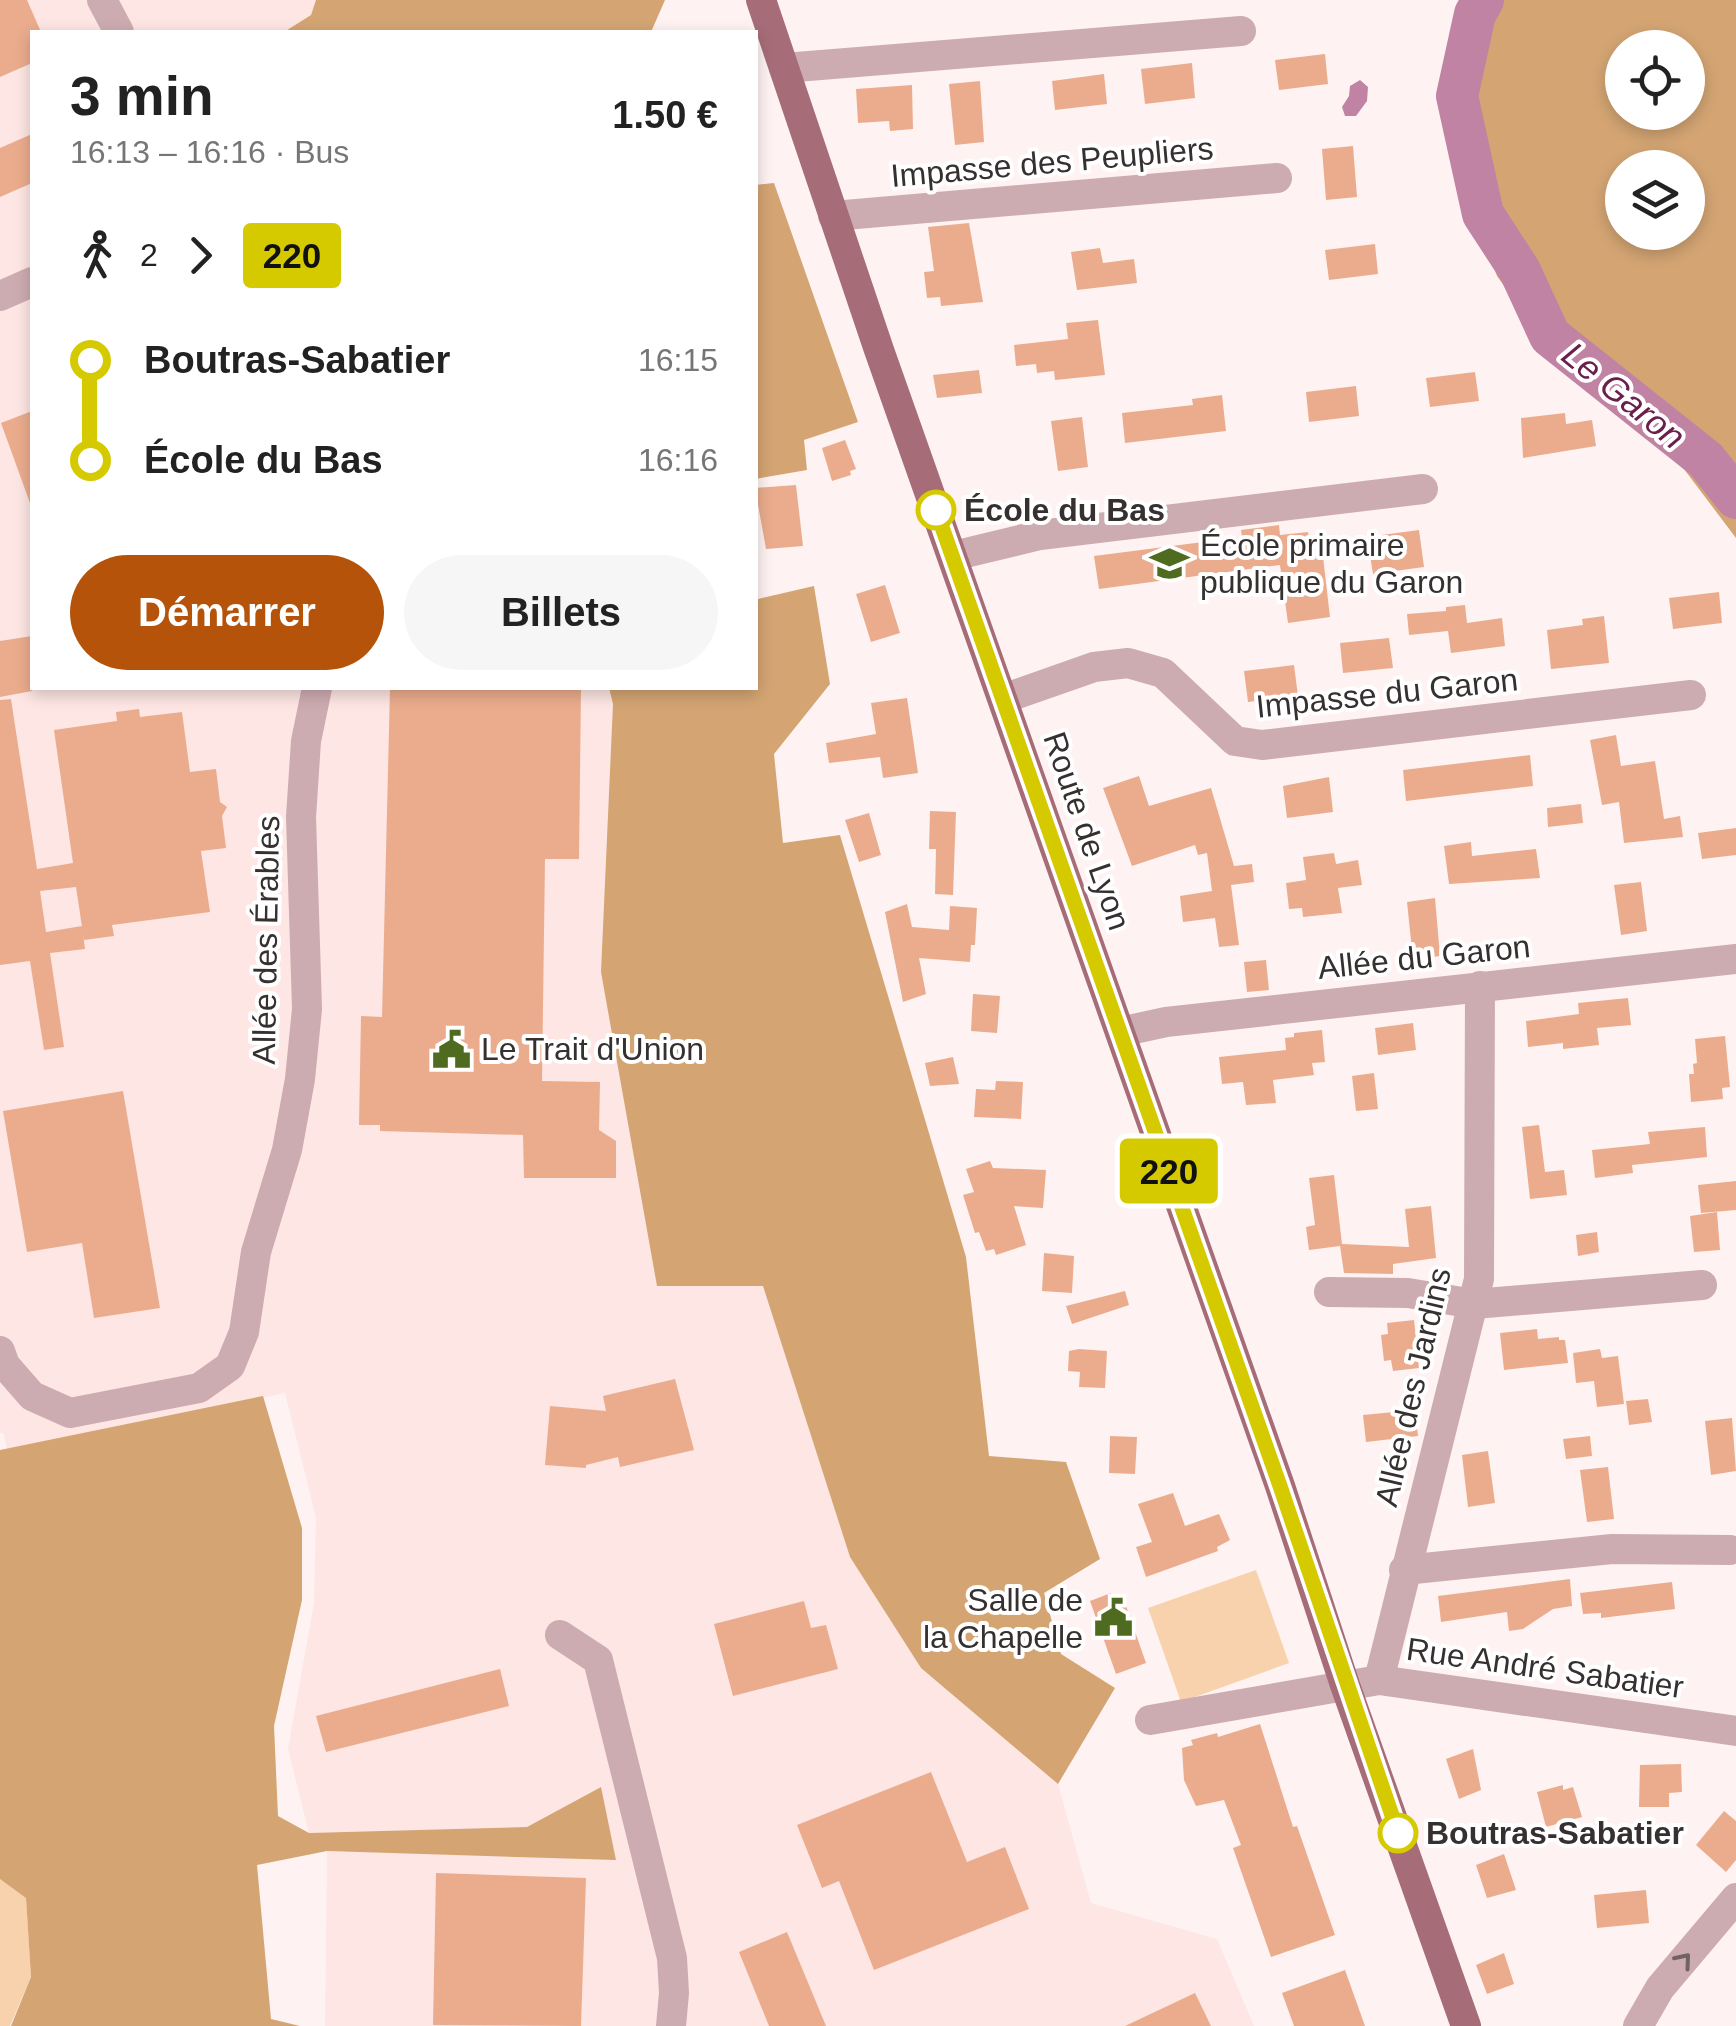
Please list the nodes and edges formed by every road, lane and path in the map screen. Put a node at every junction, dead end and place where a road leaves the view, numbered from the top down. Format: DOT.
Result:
graph roads {
  1 [pos="102,0"];
  2 [pos="761,0"];
  3 [pos="118,30"];
  4 [pos="1241,31"];
  5 [pos="784,68"];
  6 [pos="1277,178"];
  7 [pos="833,216"];
  8 [pos="30,283"];
  9 [pos="0,296"];
  10 [pos="1423,488"];
  11 [pos="953,556"];
  12 [pos="316,690"];
  13 [pos="1692,695"];
  14 [pos="1003,699"];
  15 [pos="1736,959"];
  16 [pos="1480,986"];
  17 [pos="1120,1032"];
  18 [pos="1702,1284"];
  19 [pos="1330,1292"];
  20 [pos="1474,1304"];
  21 [pos="0,1351"];
  22 [pos="1730,1550"];
  23 [pos="1404,1570"];
  24 [pos="560,1635"];
  25 [pos="1379,1680"];
  26 [pos="1345,1685"];
  27 [pos="1150,1720"];
  28 [pos="1736,1731"];
  29 [pos="1736,1898"];
  30 [pos="670,2026"];
  31 [pos="1466,2026"];
  32 [pos="1638,2026"];
  1 -- 3 [label="street"];
  2 -- 5 [label="main road, Route de Lyon"];
  4 -- 5 [label="street"];
  5 -- 7 [label="main road, Route de Lyon"];
  6 -- 7 [label="street, Impasse des Peupliers"];
  7 -- 11 [label="main road, Route de Lyon"];
  8 -- 9 [label="street"];
  10 -- 11 [label="street"];
  11 -- 14 [label="main road, Route de Lyon"];
  12 -- 21 [label="street, Allée des Érables"];
  13 -- 14 [label="street, Impasse du Garon"];
  14 -- 17 [label="main road, Route de Lyon"];
  15 -- 16 [label="street, Allée du Garon"];
  16 -- 17 [label="street, Allée du Garon"];
  16 -- 20 [label="street, Allée des Jardins"];
  17 -- 26 [label="main road, Route de Lyon"];
  18 -- 20 [label="street"];
  19 -- 20 [label="street"];
  20 -- 23 [label="street, Allée des Jardins"];
  22 -- 23 [label="street"];
  23 -- 25 [label="street, Allée des Jardins"];
  24 -- 30 [label="street"];
  25 -- 26 [label="street, Rue André Sabatier"];
  25 -- 28 [label="street, Rue André Sabatier"];
  26 -- 27 [label="street, Rue André Sabatier"];
  26 -- 31 [label="main road, Route de Lyon"];
  32 -- 29 [label="street, one-way"];
}
